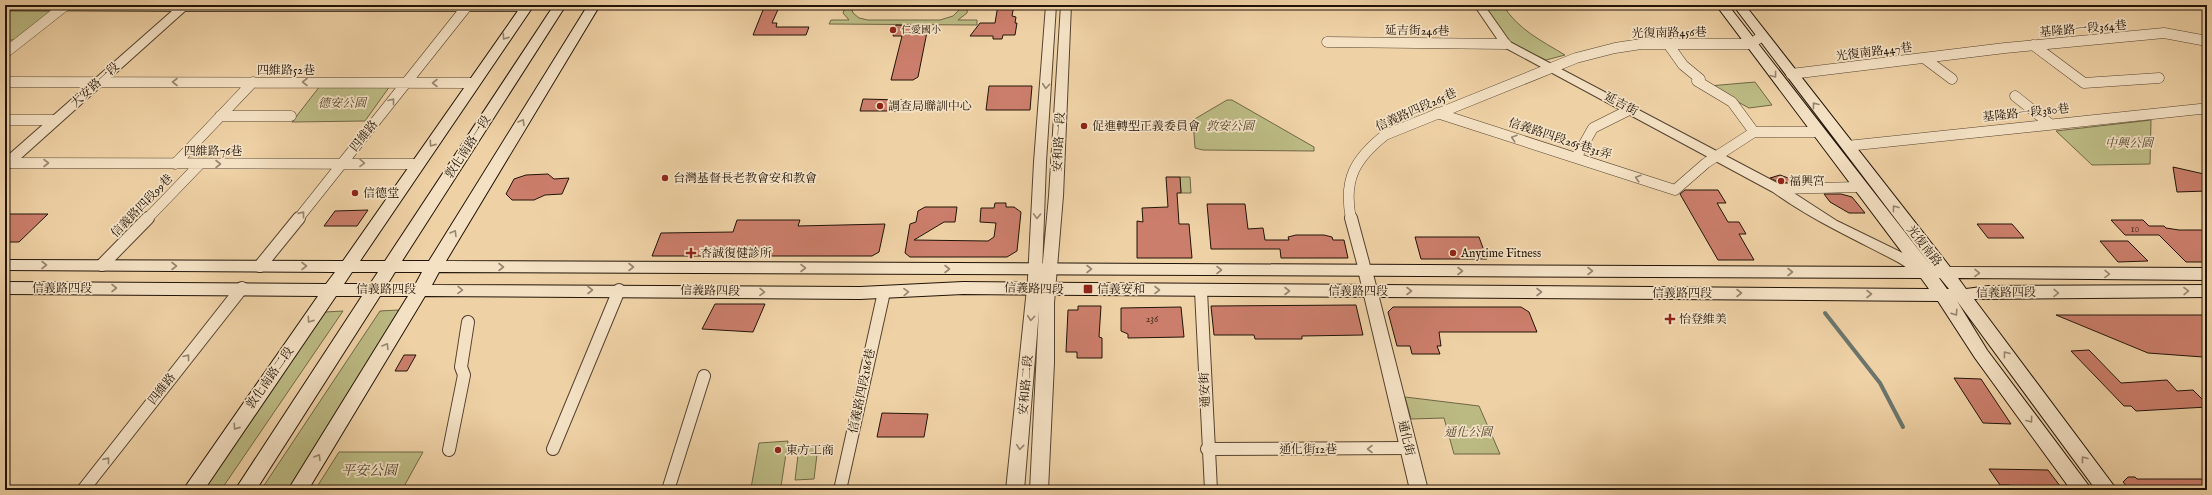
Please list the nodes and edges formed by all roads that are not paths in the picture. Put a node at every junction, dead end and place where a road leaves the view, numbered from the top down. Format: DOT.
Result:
graph roads {
  1 [pos="560,5"];
  2 [pos="594,5"];
  3 [pos="1051,5"];
  4 [pos="1066,5"];
  5 [pos="1479,5"];
  6 [pos="1722,5"];
  7 [pos="1739,5"];
  8 [pos="65,6"];
  9 [pos="183,6"];
  10 [pos="467,6"];
  11 [pos="526,6"];
  12 [pos="5,7"];
  13 [pos="1757,40"];
  14 [pos="2207,41"];
  15 [pos="1327,42"];
  16 [pos="1506,44"];
  17 [pos="1668,44"];
  18 [pos="2033,45"];
  19 [pos="5,53"];
  20 [pos="1960,54"];
  21 [pos="1924,58"];
  22 [pos="1553,68"];
  23 [pos="1791,74"];
  24 [pos="2159,78"];
  25 [pos="1952,79"];
  26 [pos="5,82"];
  27 [pos="98,82"];
  28 [pos="253,82"];
  29 [pos="406,83"];
  30 [pos="474,83"];
  31 [pos="2014,96"];
  32 [pos="1631,109"];
  33 [pos="2207,110"];
  34 [pos="1437,113"];
  35 [pos="220,116"];
  36 [pos="291,116"];
  37 [pos="5,120"];
  38 [pos="55,120"];
  39 [pos="2050,124"];
  40 [pos="1754,132"];
  41 [pos="1817,132"];
  42 [pos="1847,146"];
  43 [pos="1715,156"];
  44 [pos="1576,158"];
  45 [pos="343,163"];
  46 [pos="6,164"];
  47 [pos="175,164"];
  48 [pos="200,164"];
  49 [pos="418,164"];
  50 [pos="1858,187"];
  51 [pos="1778,189"];
  52 [pos="5,265"];
  53 [pos="102,265"];
  54 [pos="260,266"];
  55 [pos="348,266"];
  56 [pos="389,267"];
  57 [pos="434,267"];
  58 [pos="1365,270"];
  59 [pos="1924,272"];
  60 [pos="1944,272"];
  61 [pos="2207,274"];
  62 [pos="1042,279"];
  63 [pos="5,288"];
  64 [pos="242,288"];
  65 [pos="333,288"];
  66 [pos="375,289"];
  67 [pos="421,289"];
  68 [pos="620,290"];
  69 [pos="1201,291"];
  70 [pos="1370,291"];
  71 [pos="2207,291"];
  72 [pos="884,292"];
  73 [pos="1941,294"];
  74 [pos="1962,295"];
  75 [pos="468,322"];
  76 [pos="704,376"];
  77 [pos="1409,448"];
  78 [pos="553,449"];
  79 [pos="1207,449"];
  80 [pos="449,450"];
  81 [pos="83,490"];
  82 [pos="193,490"];
  83 [pos="245,490"];
  84 [pos="298,490"];
  85 [pos="668,490"];
  86 [pos="840,490"];
  87 [pos="1015,490"];
  88 [pos="1039,490"];
  89 [pos="1210,490"];
  90 [pos="1419,490"];
  91 [pos="2082,490"];
  92 [pos="2107,490"];
  1 -- 56 [label="main road, 敦化南路一段"];
  57 -- 2 [label="main road, one-way"];
  3 -- 62 [label="street, 安和路一段, one-way"];
  4 -- 62 [label="street, 安和路一段"];
  5 -- 16 [label="street, 延吉街"];
  6 -- 13 [label="main road, 光復南路"];
  7 -- 13 [label="main road, 光復南路"];
  8 -- 9 [label="street"];
  8 -- 12 [label="street"];
  8 -- 19 [label="street"];
  9 -- 10 [label="street"];
  9 -- 27 [label="street, 大安路一段"];
  10 -- 11 [label="street"];
  10 -- 29 [label="street, 四維路"];
  11 -- 30 [label="main road, one-way"];
  13 -- 17 [label="street, 光復南路456巷"];
  13 -- 23 [label="main road, 光復南路"];
  13 -- 41 [label="main road, 光復南路, one-way"];
  14 -- 18 [label="street, 基隆路一段364巷"];
  15 -- 16 [label="street, 延吉街246巷"];
  16 -- 22 [label="street, 延吉街"];
  17 -- 22 [label="street, 光復南路456巷"];
  17 -- 40 [label="street"];
  18 -- 20 [label="street, 基隆路一段364巷"];
  18 -- 24 [label="street"];
  20 -- 21 [label="street, 光復南路447巷"];
  21 -- 23 [label="street, 光復南路447巷"];
  21 -- 25 [label="street"];
  22 -- 32 [label="street, 延吉街"];
  22 -- 34 [label="street, 信義路四段265巷"];
  42 -- 23 [label="main road, 光復南路, one-way"];
  26 -- 27 [label="street, 四維路52巷"];
  28 -- 27 [label="street, 四維路52巷, one-way"];
  27 -- 38 [label="street, 大安路一段"];
  29 -- 28 [label="street, 四維路52巷, one-way"];
  28 -- 35 [label="street, 信義路四段99巷"];
  30 -- 29 [label="street, 四維路52巷, one-way"];
  45 -- 29 [label="street, 四維路, one-way"];
  30 -- 49 [label="main road, one-way"];
  31 -- 39 [label="street"];
  32 -- 43 [label="street, 延吉街"];
  32 -- 44 [label="street"];
  33 -- 39 [label="street, 基隆路一段380巷"];
  44 -- 34 [label="street, 信義路四段265巷31弄, one-way"];
  34 -- 58 [label="street, 信義路四段265巷"];
  35 -- 36 [label="street"];
  35 -- 47 [label="street, 信義路四段99巷"];
  37 -- 38 [label="street"];
  38 -- 46 [label="street, 大安路一段"];
  39 -- 42 [label="street, 基隆路一段380巷"];
  40 -- 41 [label="street"];
  40 -- 43 [label="street"];
  41 -- 50 [label="main road, 光復南路"];
  60 -- 42 [label="main road, 光復南路, one-way"];
  43 -- 44 [label="street, 信義路四段265巷31弄, one-way"];
  43 -- 51 [label="street, 延吉街"];
  48 -- 45 [label="street, 四維路76巷, one-way"];
  45 -- 49 [label="street, 四維路76巷, one-way"];
  54 -- 45 [label="street, 四維路, one-way"];
  46 -- 47 [label="street, 四維路76巷, one-way"];
  47 -- 48 [label="street, 四維路76巷"];
  48 -- 53 [label="street, 信義路四段99巷"];
  49 -- 55 [label="main road"];
  50 -- 51 [label="street, 延吉街"];
  50 -- 59 [label="main road, 光復南路"];
  51 -- 59 [label="street, 延吉街"];
  52 -- 53 [label="main road, 信義路四段, one-way"];
  53 -- 54 [label="main road, 信義路四段, one-way"];
  54 -- 55 [label="main road, 信義路四段, one-way"];
  55 -- 56 [label="main road, 信義路四段"];
  55 -- 65 [label="main road, 敦化南路二段"];
  56 -- 57 [label="main road, 信義路四段"];
  56 -- 66 [label="main road, 敦化南路一段"];
  57 -- 62 [label="main road, 信義路四段, one-way"];
  57 -- 67 [label="main road"];
  58 -- 59 [label="main road, 信義路四段, one-way"];
  62 -- 58 [label="main road, 信義路四段, one-way"];
  58 -- 70 [label="street, 通化街"];
  59 -- 60 [label="main road, 信義路四段"];
  59 -- 73 [label="main road, 光復南路"];
  60 -- 61 [label="main road, 信義路四段, one-way"];
  60 -- 74 [label="main road, 光復南路"];
  62 -- 69 [label="main road, 信義路四段, one-way"];
  72 -- 62 [label="main road, 信義路四段, one-way"];
  62 -- 87 [label="street, 安和路二段, one-way"];
  62 -- 88 [label="street, 安和路二段"];
  63 -- 64 [label="main road, 信義路四段, one-way"];
  64 -- 65 [label="main road, 信義路四段"];
  81 -- 64 [label="street, 四維路, one-way"];
  65 -- 66 [label="main road, 信義路四段"];
  65 -- 82 [label="main road, 敦化南路二段, one-way"];
  66 -- 67 [label="main road, 信義路四段"];
  66 -- 83 [label="main road"];
  67 -- 68 [label="main road, 信義路四段, one-way"];
  84 -- 67 [label="main road, one-way"];
  68 -- 72 [label="main road, 信義路四段, one-way"];
  68 -- 78 [label="street"];
  69 -- 70 [label="main road, 信義路四段, one-way"];
  69 -- 79 [label="street, 通安街"];
  70 -- 73 [label="main road, 信義路四段, one-way"];
  70 -- 77 [label="street, 通化街"];
  74 -- 71 [label="main road, 信義路四段, one-way"];
  72 -- 86 [label="street, 信義路四段186巷"];
  73 -- 74 [label="main road, 信義路四段"];
  73 -- 91 [label="main road, 光復南路, one-way"];
  92 -- 74 [label="main road, 光復南路, one-way"];
  75 -- 80 [label="street"];
  76 -- 85 [label="street"];
  77 -- 79 [label="street, 通化街12巷, one-way"];
  77 -- 90 [label="street, 通化街"];
  79 -- 89 [label="street, 通安街"];
}
